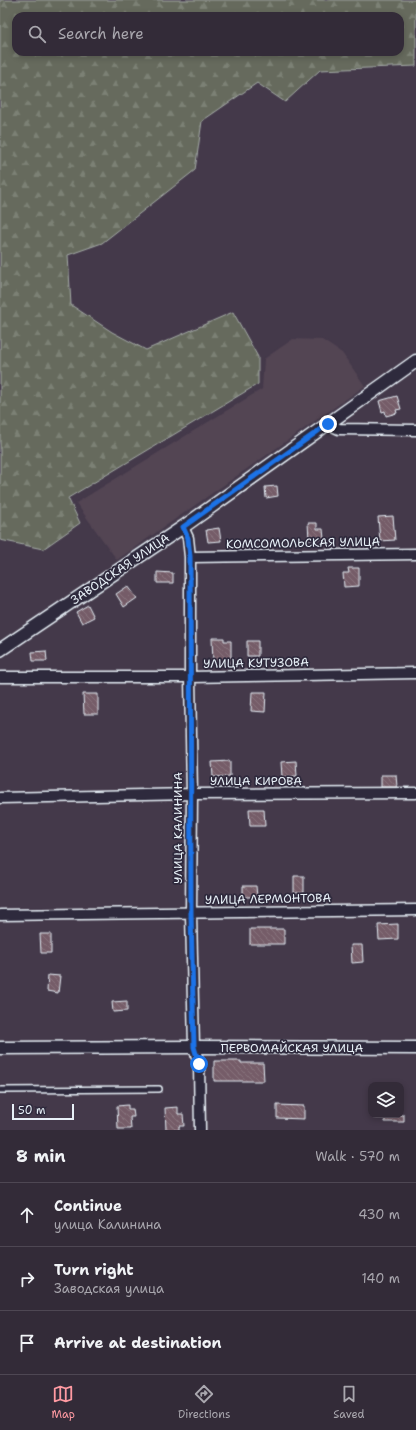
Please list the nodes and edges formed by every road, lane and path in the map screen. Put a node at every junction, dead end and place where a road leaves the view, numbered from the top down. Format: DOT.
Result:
graph roads {
  1 [pos="416,361"];
  2 [pos="328,424"];
  3 [pos="416,430"];
  4 [pos="183,527"];
  5 [pos="416,554"];
  6 [pos="190,557"];
  7 [pos="0,650"];
  8 [pos="416,673"];
  9 [pos="0,677"];
  10 [pos="190,677"];
  11 [pos="416,793"];
  12 [pos="192,794"];
  13 [pos="0,798"];
  14 [pos="416,910"];
  15 [pos="191,913"];
  16 [pos="0,915"];
  17 [pos="194,1047"];
  18 [pos="0,1048"];
  19 [pos="416,1048"];
  20 [pos="159,1089"];
  21 [pos="0,1090"];
  22 [pos="200,1130"];
  1 -- 2 [label="street, ЗАВОДСКАЯ УЛИЦА"];
  2 -- 3 [label="street"];
  2 -- 4 [label="street, ЗАВОДСКАЯ УЛИЦА"];
  4 -- 6 [label="street, УЛИЦА КАЛИНИНА"];
  4 -- 7 [label="street, ЗАВОДСКАЯ УЛИЦА"];
  5 -- 6 [label="street, КОМСОМОЛЬСКАЯ УЛИЦА"];
  6 -- 10 [label="street, УЛИЦА КАЛИНИНА"];
  8 -- 10 [label="street, УЛИЦА КУТУЗОВА"];
  9 -- 10 [label="street, УЛИЦА КУТУЗОВА"];
  10 -- 12 [label="street, УЛИЦА КАЛИНИНА"];
  11 -- 12 [label="street, УЛИЦА КИРОВА"];
  12 -- 13 [label="street, УЛИЦА КИРОВА"];
  12 -- 15 [label="street, УЛИЦА КАЛИНИНА"];
  14 -- 15 [label="street, УЛИЦА ЛЕРМОНТОВА"];
  15 -- 16 [label="street, УЛИЦА ЛЕРМОНТОВА"];
  15 -- 17 [label="street, УЛИЦА КАЛИНИНА"];
  17 -- 18 [label="street, ПЕРВОМАЙСКАЯ УЛИЦА"];
  17 -- 19 [label="street, ПЕРВОМАЙСКАЯ УЛИЦА"];
  17 -- 22 [label="street, УЛИЦА КАЛИНИНА"];
  20 -- 21 [label="lane"];
}
